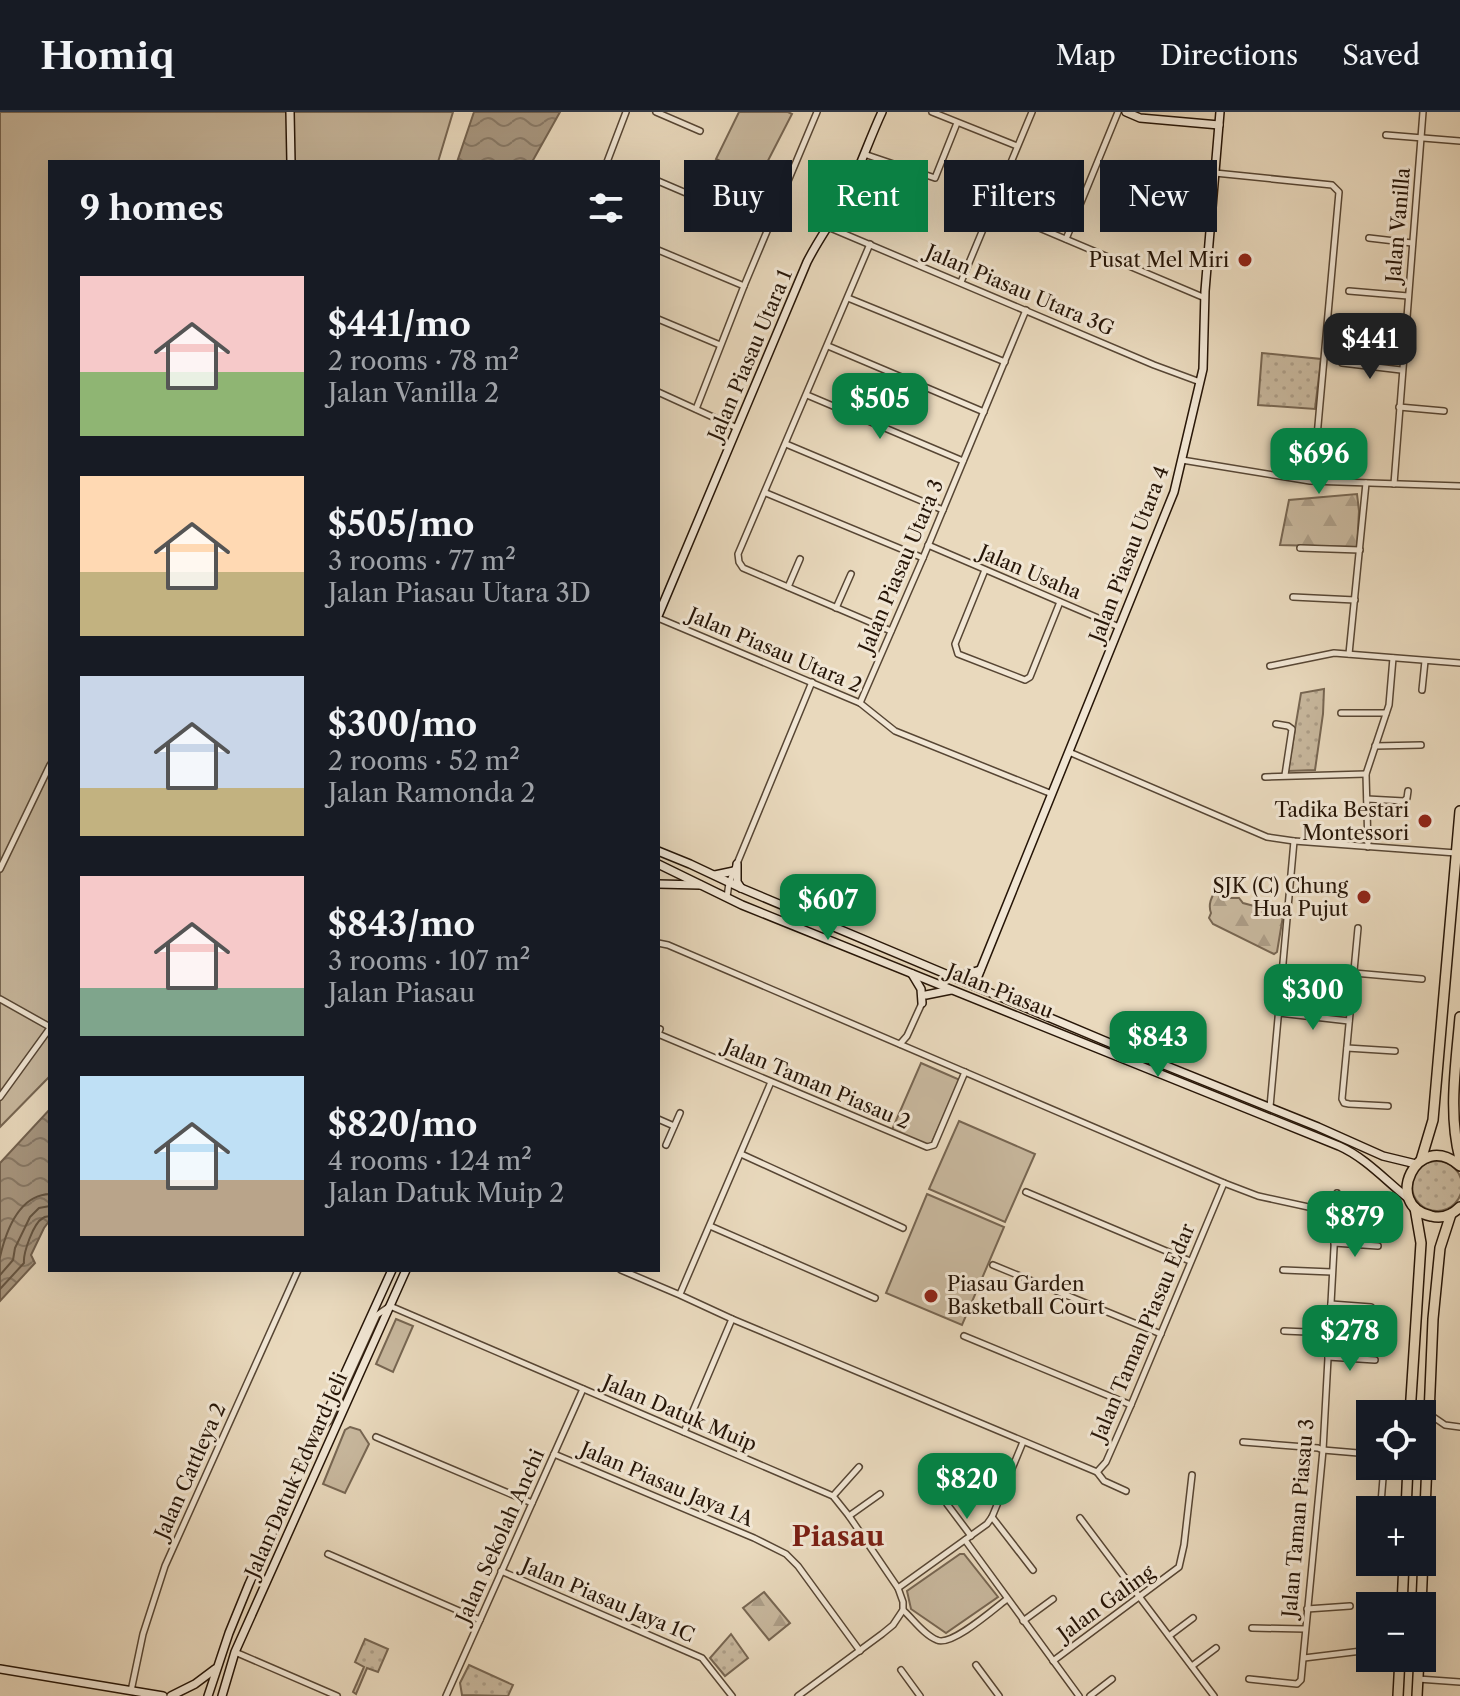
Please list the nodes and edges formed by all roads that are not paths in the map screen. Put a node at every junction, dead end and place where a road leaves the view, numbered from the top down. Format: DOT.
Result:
graph roads {
  1 [pos="290,112"];
  2 [pos="626,112"];
  3 [pos="656,112"];
  4 [pos="817,112"];
  5 [pos="882,112"];
  6 [pos="932,112"];
  7 [pos="1032,112"];
  8 [pos="1118,112"];
  9 [pos="1126,112"];
  10 [pos="1220,112"];
  11 [pos="1423,112"];
  12 [pos="957,123"];
  13 [pos="1219,125"];
  14 [pos="700,131"];
  15 [pos="1386,135"];
  16 [pos="1421,138"];
  17 [pos="1460,141"];
  18 [pos="1017,146"];
  19 [pos="863,153"];
  20 [pos="291,160"];
  21 [pos="609,160"];
  22 [pos="860,160"];
  23 [pos="1011,160"];
  24 [pos="1216,160"];
  25 [pos="792,171"];
  26 [pos="1217,173"];
  27 [pos="660,182"];
  28 [pos="684,192"];
  29 [pos="766,232"];
  30 [pos="824,232"];
  31 [pos="840,232"];
  32 [pos="982,232"];
  33 [pos="1049,232"];
  34 [pos="1210,232"];
  35 [pos="1369,238"];
  36 [pos="1066,239"];
  37 [pos="1412,243"];
  38 [pos="870,244"];
  39 [pos="660,251"];
  40 [pos="961,282"];
  41 [pos="744,286"];
  42 [pos="1349,291"];
  43 [pos="1408,296"];
  44 [pos="848,298"];
  45 [pos="1205,298"];
  46 [pos="1026,310"];
  47 [pos="660,320"];
  48 [pos="720,345"];
  49 [pos="828,346"];
  50 [pos="1005,362"];
  51 [pos="1342,363"];
  52 [pos="1401,370"];
  53 [pos="1200,382"];
  54 [pos="660,393"];
  55 [pos="807,395"];
  56 [pos="1399,407"];
  57 [pos="696,409"];
  58 [pos="1444,411"];
  59 [pos="984,412"];
  60 [pos="737,428"];
  61 [pos="786,444"];
  62 [pos="1182,460"];
  63 [pos="963,461"];
  64 [pos="1313,481"];
  65 [pos="1366,483"];
  66 [pos="1394,484"];
  67 [pos="1460,486"];
  68 [pos="766,493"];
  69 [pos="943,510"];
  70 [pos="928,545"];
  71 [pos="1300,548"];
  72 [pos="1360,550"];
  73 [pos="923,558"];
  74 [pos="800,559"];
  75 [pos="985,570"];
  76 [pos="851,574"];
  77 [pos="788,587"];
  78 [pos="1293,597"];
  79 [pos="1355,600"];
  80 [pos="1060,602"];
  81 [pos="836,608"];
  82 [pos="660,612"];
  83 [pos="660,618"];
  84 [pos="1119,627"];
  85 [pos="891,631"];
  86 [pos="1349,654"];
  87 [pos="1393,658"];
  88 [pos="1425,661"];
  89 [pos="1460,663"];
  90 [pos="1270,666"];
  91 [pos="812,682"];
  92 [pos="1422,690"];
  93 [pos="860,703"];
  94 [pos="1341,713"];
  95 [pos="1386,713"];
  96 [pos="1276,724"];
  97 [pos="1421,745"];
  98 [pos="1375,746"];
  99 [pos="1069,752"];
  100 [pos="48,769"];
  101 [pos="1366,774"];
  102 [pos="1285,775"];
  103 [pos="1265,777"];
  104 [pos="1408,791"];
  105 [pos="1052,794"];
  106 [pos="1367,799"];
  107 [pos="1460,811"];
  108 [pos="1294,841"];
  109 [pos="1368,847"];
  110 [pos="660,852"];
  111 [pos="1456,853"];
  112 [pos="660,865"];
  113 [pos="0,869"];
  114 [pos="735,869"];
  115 [pos="710,874"];
  116 [pos="729,883"];
  117 [pos="660,884"];
  118 [pos="702,885"];
  119 [pos="741,888"];
  120 [pos="727,898"];
  121 [pos="742,905"];
  122 [pos="787,907"];
  123 [pos="1358,928"];
  124 [pos="660,943"];
  125 [pos="928,967"];
  126 [pos="982,968"];
  127 [pos="910,972"];
  128 [pos="1354,973"];
  129 [pos="953,977"];
  130 [pos="1422,979"];
  131 [pos="932,981"];
  132 [pos="974,986"];
  133 [pos="954,990"];
  134 [pos="988,991"];
  135 [pos="926,995"];
  136 [pos="0,999"];
  137 [pos="978,1000"];
  138 [pos="922,1003"];
  139 [pos="1279,1013"];
  140 [pos="1460,1017"];
  141 [pos="1349,1021"];
  142 [pos="48,1027"];
  143 [pos="48,1031"];
  144 [pos="660,1032"];
  145 [pos="900,1044"];
  146 [pos="1347,1048"];
  147 [pos="1395,1051"];
  148 [pos="1137,1053"];
  149 [pos="1133,1062"];
  150 [pos="965,1072"];
  151 [pos="771,1082"];
  152 [pos="0,1097"];
  153 [pos="1388,1106"];
  154 [pos="1270,1107"];
  155 [pos="680,1113"];
  156 [pos="660,1120"];
  157 [pos="674,1126"];
  158 [pos="666,1145"];
  159 [pos="741,1154"];
  160 [pos="1460,1159"];
  161 [pos="1418,1162"];
  162 [pos="1460,1166"];
  163 [pos="1224,1183"];
  164 [pos="1026,1192"];
  165 [pos="1337,1193"];
  166 [pos="1412,1204"];
  167 [pos="1460,1207"];
  168 [pos="1336,1214"];
  169 [pos="1451,1214"];
  170 [pos="1366,1217"];
  171 [pos="710,1226"];
  172 [pos="903,1228"];
  173 [pos="1334,1243"];
  174 [pos="1378,1246"];
  175 [pos="1190,1261"];
  176 [pos="993,1265"];
  177 [pos="1283,1270"];
  178 [pos="297,1272"];
  179 [pos="391,1272"];
  180 [pos="405,1272"];
  181 [pos="626,1272"];
  182 [pos="1332,1272"];
  183 [pos="680,1295"];
  184 [pos="875,1298"];
  185 [pos="1331,1304"];
  186 [pos="390,1306"];
  187 [pos="1371,1307"];
  188 [pos="732,1319"];
  189 [pos="1284,1331"];
  190 [pos="1330,1333"];
  191 [pos="1161,1334"];
  192 [pos="964,1336"];
  193 [pos="1328,1357"];
  194 [pos="1375,1360"];
  195 [pos="583,1389"];
  196 [pos="1411,1400"];
  197 [pos="1430,1400"];
  198 [pos="1131,1405"];
  199 [pos="1436,1419"];
  200 [pos="1445,1425"];
  201 [pos="1460,1427"];
  202 [pos="1436,1430"];
  203 [pos="318,1431"];
  204 [pos="684,1432"];
  205 [pos="376,1437"];
  206 [pos="1023,1442"];
  207 [pos="1243,1442"];
  208 [pos="1323,1450"];
  209 [pos="1356,1453"];
  210 [pos="554,1454"];
  211 [pos="859,1467"];
  212 [pos="1097,1472"];
  213 [pos="1192,1475"];
  214 [pos="1426,1480"];
  215 [pos="1126,1491"];
  216 [pos="880,1494"];
  217 [pos="833,1496"];
  218 [pos="532,1503"];
  219 [pos="947,1504"];
  220 [pos="849,1516"];
  221 [pos="992,1517"];
  222 [pos="1080,1518"];
  223 [pos="968,1538"];
  224 [pos="328,1554"];
  225 [pos="1033,1570"];
  226 [pos="501,1571"];
  227 [pos="898,1588"];
  228 [pos="1422,1592"];
  229 [pos="1140,1598"];
  230 [pos="1007,1599"];
  231 [pos="1053,1599"];
  232 [pos="1350,1606"];
  233 [pos="1307,1609"];
  234 [pos="903,1610"];
  235 [pos="1193,1618"];
  236 [pos="480,1620"];
  237 [pos="1023,1621"];
  238 [pos="1252,1628"];
  239 [pos="1305,1629"];
  240 [pos="1169,1636"];
  241 [pos="1216,1648"];
  242 [pos="860,1651"];
  243 [pos="235,1652"];
  244 [pos="1356,1652"];
  245 [pos="1304,1658"];
  246 [pos="1053,1661"];
  247 [pos="976,1665"];
  248 [pos="1192,1666"];
  249 [pos="217,1668"];
  250 [pos="0,1669"];
  251 [pos="901,1670"];
  252 [pos="1399,1672"];
  253 [pos="1418,1672"];
  254 [pos="1112,1679"];
  255 [pos="1249,1679"];
  256 [pos="1418,1679"];
  257 [pos="1460,1682"];
  258 [pos="131,1691"];
  259 [pos="220,1694"];
  260 [pos="163,1696"];
  261 [pos="171,1696"];
  262 [pos="208,1696"];
  263 [pos="337,1696"];
  264 [pos="446,1696"];
  265 [pos="732,1696"];
  266 [pos="798,1696"];
  267 [pos="920,1696"];
  268 [pos="999,1696"];
  269 [pos="1079,1696"];
  270 [pos="1090,1696"];
  271 [pos="1214,1696"];
  272 [pos="1398,1696"];
  273 [pos="1417,1696"];
  1 -- 20 [label="street"];
  2 -- 21 [label="street"];
  3 -- 14 [label="street"];
  4 -- 25 [label="street"];
  5 -- 19 [label="street, Jalan Piasau Utara 1"];
  6 -- 12 [label="street"];
  7 -- 18 [label="street"];
  8 -- 36 [label="street"];
  9 -- 13 [label="street"];
  10 -- 13 [label="street, Jalan Piasau Utara 4"];
  11 -- 16 [label="street, Jalan Vanilla"];
  12 -- 18 [label="street"];
  12 -- 19 [label="street"];
  13 -- 24 [label="street, Jalan Piasau Utara 4"];
  15 -- 16 [label="street"];
  16 -- 17 [label="street"];
  16 -- 37 [label="street, Jalan Vanilla"];
  18 -- 23 [label="street"];
  19 -- 22 [label="street, Jalan Piasau Utara 1"];
  26 -- 64 [label="street"];
  27 -- 28 [label="street"];
  29 -- 41 [label="street"];
  30 -- 60 [label="street, Jalan Piasau Utara 1"];
  31 -- 38 [label="street, Jalan Piasau Utara 3G"];
  32 -- 40 [label="street"];
  33 -- 36 [label="street"];
  34 -- 45 [label="street, Jalan Piasau Utara 4"];
  35 -- 37 [label="street"];
  36 -- 45 [label="street"];
  37 -- 43 [label="street, Jalan Vanilla"];
  38 -- 40 [label="street, Jalan Piasau Utara 3G"];
  38 -- 44 [label="street"];
  39 -- 41 [label="street"];
  40 -- 46 [label="street, Jalan Piasau Utara 3G"];
  41 -- 48 [label="street"];
  42 -- 43 [label="street"];
  43 -- 52 [label="street, Jalan Vanilla"];
  44 -- 49 [label="street"];
  44 -- 50 [label="street"];
  45 -- 53 [label="street, Jalan Piasau Utara 4"];
  46 -- 50 [label="street, Jalan Piasau Utara 3"];
  46 -- 53 [label="street, Jalan Piasau Utara 3G"];
  47 -- 48 [label="street"];
  48 -- 57 [label="street"];
  49 -- 55 [label="street"];
  49 -- 59 [label="street"];
  50 -- 59 [label="street, Jalan Piasau Utara 3"];
  51 -- 52 [label="street"];
  52 -- 56 [label="street, Jalan Vanilla"];
  53 -- 62 [label="street, Jalan Piasau Utara 4"];
  54 -- 57 [label="street"];
  55 -- 61 [label="street"];
  55 -- 63 [label="street"];
  56 -- 58 [label="street"];
  56 -- 66 [label="street, Jalan Vanilla"];
  57 -- 60 [label="street"];
  59 -- 63 [label="street, Jalan Piasau Utara 3"];
  60 -- 82 [label="street, Jalan Piasau Utara 1"];
  61 -- 68 [label="street"];
  61 -- 69 [label="street"];
  62 -- 64 [label="street"];
  62 -- 84 [label="street, Jalan Piasau Utara 4"];
  63 -- 69 [label="street, Jalan Piasau Utara 3"];
  64 -- 65 [label="street"];
  65 -- 66 [label="street"];
  65 -- 72 [label="street"];
  66 -- 67 [label="street"];
  68 -- 73 [label="street"];
  68 -- 77 [label="street"];
  69 -- 70 [label="street, Jalan Piasau Utara 3"];
  70 -- 73 [label="street, Jalan Piasau Utara 3"];
  70 -- 75 [label="street, Jalan Usaha"];
  71 -- 72 [label="street"];
  72 -- 79 [label="street"];
  73 -- 85 [label="street, Jalan Piasau Utara 3"];
  74 -- 77 [label="street"];
  75 -- 80 [label="street, Jalan Usaha"];
  75 -- 80 [label="street"];
  76 -- 81 [label="street"];
  77 -- 81 [label="street"];
  78 -- 79 [label="street"];
  79 -- 86 [label="street"];
  80 -- 84 [label="street, Jalan Usaha"];
  81 -- 85 [label="street"];
  83 -- 91 [label="street, Jalan Piasau Utara 2"];
  84 -- 99 [label="street, Jalan Piasau Utara 4"];
  85 -- 93 [label="street, Jalan Piasau Utara 3"];
  86 -- 87 [label="street"];
  86 -- 90 [label="street"];
  87 -- 88 [label="street"];
  87 -- 95 [label="street"];
  88 -- 89 [label="street"];
  88 -- 92 [label="street"];
  91 -- 93 [label="street, Jalan Piasau Utara 2"];
  91 -- 114 [label="street"];
  93 -- 105 [label="street, Jalan Piasau Utara 2"];
  94 -- 95 [label="street"];
  95 -- 98 [label="street"];
  96 -- 102 [label="street"];
  97 -- 98 [label="street"];
  98 -- 101 [label="street"];
  99 -- 105 [label="street, Jalan Piasau Utara 4"];
  99 -- 108 [label="street"];
  100 -- 113 [label="street"];
  101 -- 102 [label="street"];
  101 -- 106 [label="street"];
  102 -- 103 [label="street"];
  104 -- 106 [label="street"];
  105 -- 126 [label="street, Jalan Piasau Utara 4"];
  106 -- 109 [label="street"];
  107 -- 111 [label="highway"];
  108 -- 109 [label="street"];
  108 -- 139 [label="street"];
  109 -- 111 [label="street"];
  110 -- 115 [label="street"];
  111 -- 161 [label="highway"];
  112 -- 118 [label="street, Jalan Piasau"];
  114 -- 115 [label="street"];
  114 -- 116 [label="street"];
  114 -- 119 [label="street"];
  115 -- 116 [label="street"];
  116 -- 119 [label="street, Jalan Piasau"];
  116 -- 120 [label="street"];
  117 -- 118 [label="street"];
  118 -- 120 [label="street, Jalan Piasau"];
  119 -- 122 [label="street, Jalan Piasau"];
  120 -- 121 [label="street, Jalan Piasau"];
  121 -- 122 [label="street"];
  121 -- 127 [label="street, Jalan Piasau"];
  122 -- 125 [label="street, Jalan Piasau"];
  123 -- 128 [label="street"];
  124 -- 145 [label="street"];
  125 -- 129 [label="street, Jalan Piasau"];
  125 -- 131 [label="street"];
  126 -- 129 [label="street"];
  126 -- 132 [label="street, Jalan Piasau Utara 4"];
  126 -- 134 [label="street"];
  127 -- 131 [label="street, Jalan Piasau"];
  127 -- 138 [label="street"];
  128 -- 130 [label="street"];
  128 -- 141 [label="street"];
  129 -- 132 [label="street, Jalan Piasau"];
  131 -- 133 [label="street, Jalan Piasau"];
  131 -- 135 [label="street"];
  132 -- 134 [label="street, Jalan Piasau"];
  132 -- 137 [label="street"];
  133 -- 135 [label="street"];
  133 -- 137 [label="street, Jalan Piasau"];
  134 -- 148 [label="street, Jalan Piasau"];
  135 -- 138 [label="street"];
  136 -- 142 [label="street"];
  137 -- 149 [label="street, Jalan Piasau"];
  138 -- 145 [label="street"];
  139 -- 141 [label="street"];
  139 -- 154 [label="street"];
  140 -- 160 [label="highway"];
  141 -- 146 [label="street"];
  143 -- 152 [label="street"];
  144 -- 151 [label="street, Jalan Taman Piasau 2"];
  145 -- 150 [label="street"];
  146 -- 147 [label="street"];
  146 -- 153 [label="street"];
  148 -- 149 [label="street"];
  148 -- 154 [label="street, Jalan Piasau"];
  149 -- 166 [label="street, Jalan Piasau"];
  150 -- 151 [label="street, Jalan Taman Piasau 2"];
  150 -- 163 [label="street"];
  151 -- 159 [label="street"];
  154 -- 161 [label="street, Jalan Piasau"];
  155 -- 157 [label="street"];
  156 -- 157 [label="street"];
  157 -- 158 [label="street"];
  159 -- 171 [label="street"];
  159 -- 172 [label="street"];
  161 -- 162 [label="highway"];
  161 -- 166 [label="highway"];
  163 -- 168 [label="street"];
  163 -- 175 [label="street, Jalan Taman Piasau Edar"];
  164 -- 175 [label="street"];
  165 -- 168 [label="street, Jalan Taman Piasau 3"];
  166 -- 169 [label="highway"];
  166 -- 196 [label="highway"];
  167 -- 169 [label="highway"];
  168 -- 170 [label="street"];
  168 -- 173 [label="street, Jalan Taman Piasau 3"];
  169 -- 197 [label="highway"];
  171 -- 183 [label="street"];
  171 -- 184 [label="street"];
  173 -- 174 [label="street"];
  173 -- 182 [label="street, Jalan Taman Piasau 3"];
  175 -- 191 [label="street, Jalan Taman Piasau Edar"];
  176 -- 191 [label="street"];
  177 -- 182 [label="street"];
  178 -- 258 [label="street, Jalan Cattleya 2"];
  179 -- 203 [label="street, Jalan Datuk Edward Jeli"];
  180 -- 186 [label="street, Jalan Datuk Edward Jeli"];
  181 -- 183 [label="street, Jalan Taman Piasau Edar"];
  182 -- 185 [label="street, Jalan Taman Piasau 3"];
  183 -- 188 [label="street, Jalan Taman Piasau Edar"];
  185 -- 187 [label="street"];
  185 -- 190 [label="street, Jalan Taman Piasau 3"];
  186 -- 195 [label="street, Jalan Datuk Muip"];
  186 -- 203 [label="street"];
  186 -- 243 [label="street, Jalan Datuk Edward Jeli"];
  188 -- 204 [label="street"];
  188 -- 206 [label="street, Jalan Taman Piasau Edar"];
  189 -- 190 [label="street"];
  190 -- 193 [label="street, Jalan Taman Piasau 3"];
  191 -- 198 [label="street, Jalan Taman Piasau Edar"];
  192 -- 198 [label="street"];
  193 -- 194 [label="street"];
  193 -- 208 [label="street, Jalan Taman Piasau 3"];
  195 -- 204 [label="street, Jalan Datuk Muip"];
  195 -- 210 [label="street, Jalan Sekolah Anchi"];
  198 -- 212 [label="street, Jalan Taman Piasau Edar"];
  199 -- 200 [label="street"];
  200 -- 201 [label="street"];
  200 -- 202 [label="street"];
  203 -- 249 [label="street, Jalan Datuk Edward Jeli"];
  204 -- 217 [label="street, Jalan Datuk Muip"];
  205 -- 218 [label="street"];
  206 -- 212 [label="street, Jalan Taman Piasau Edar"];
  206 -- 221 [label="street"];
  207 -- 208 [label="street"];
  208 -- 209 [label="street"];
  208 -- 233 [label="street, Jalan Taman Piasau 3"];
  210 -- 218 [label="street, Jalan Sekolah Anchi"];
  210 -- 242 [label="street, Jalan Piasau Jaya 1A"];
  211 -- 217 [label="street"];
  212 -- 215 [label="street"];
  213 -- 229 [label="street, Jalan Galing"];
  214 -- 228 [label="highway"];
  216 -- 220 [label="street"];
  217 -- 220 [label="street, Jalan Datuk Muip"];
  218 -- 226 [label="street, Jalan Sekolah Anchi"];
  219 -- 223 [label="street"];
  220 -- 227 [label="street, Jalan Datuk Muip"];
  221 -- 223 [label="street"];
  221 -- 225 [label="street"];
  222 -- 229 [label="street"];
  223 -- 227 [label="street"];
  223 -- 230 [label="street"];
  224 -- 236 [label="street"];
  226 -- 236 [label="street, Jalan Sekolah Anchi"];
  226 -- 265 [label="street, Jalan Piasau Jaya 1C"];
  227 -- 234 [label="street, Jalan Datuk Muip"];
  229 -- 240 [label="street"];
  229 -- 246 [label="street, Jalan Galing"];
  230 -- 234 [label="street"];
  230 -- 237 [label="street"];
  231 -- 237 [label="street"];
  232 -- 233 [label="street"];
  233 -- 239 [label="street, Jalan Taman Piasau 3"];
  234 -- 242 [label="street"];
  235 -- 240 [label="street"];
  236 -- 264 [label="street, Jalan Sekolah Anchi"];
  237 -- 246 [label="street"];
  238 -- 239 [label="street"];
  239 -- 245 [label="street, Jalan Taman Piasau 3"];
  240 -- 248 [label="street"];
  241 -- 248 [label="street"];
  242 -- 266 [label="street"];
  243 -- 259 [label="street, Jalan Datuk Edward Jeli"];
  243 -- 263 [label="street"];
  244 -- 245 [label="street"];
  245 -- 255 [label="street, Jalan Taman Piasau 3"];
  246 -- 269 [label="street"];
  247 -- 268 [label="street"];
  248 -- 271 [label="street"];
  249 -- 261 [label="street"];
  249 -- 262 [label="street, Jalan Datuk Edward Jeli"];
  250 -- 258 [label="street"];
  251 -- 267 [label="street"];
  252 -- 272 [label="highway"];
  253 -- 256 [label="highway"];
  254 -- 270 [label="street"];
  256 -- 257 [label="street"];
  256 -- 273 [label="highway"];
  258 -- 260 [label="street"];
}
